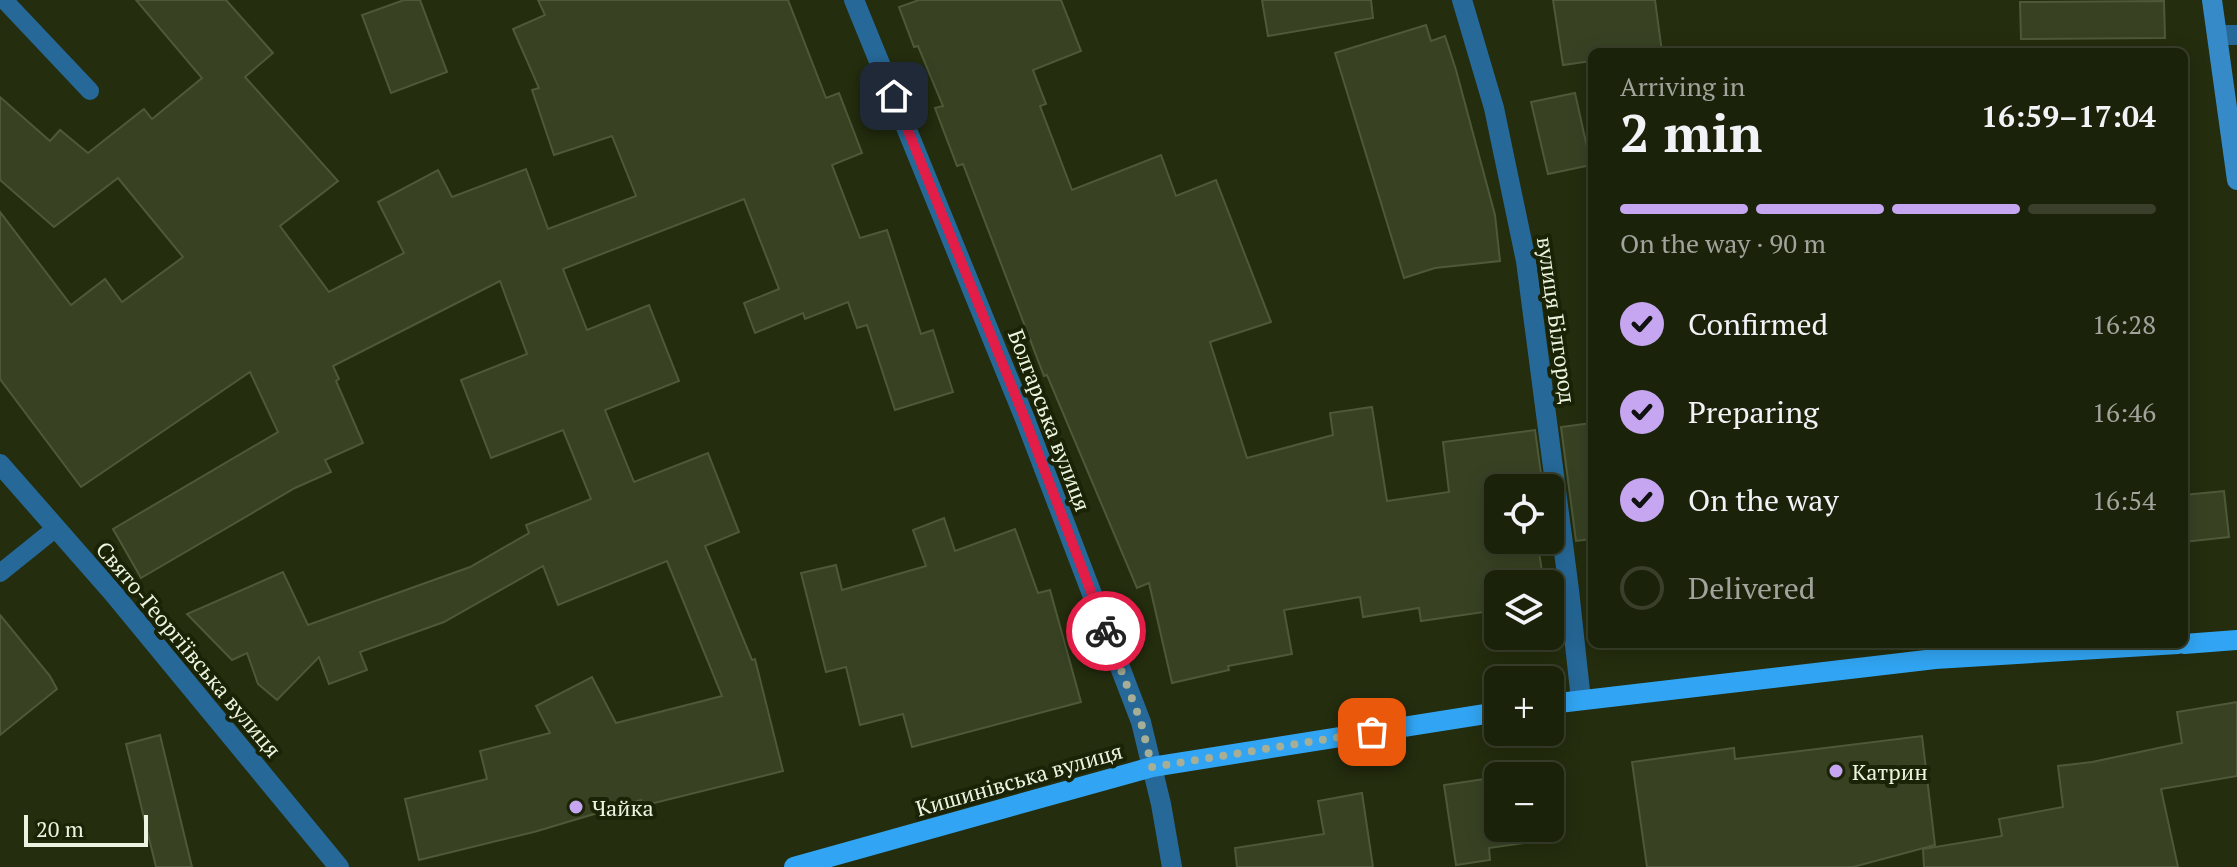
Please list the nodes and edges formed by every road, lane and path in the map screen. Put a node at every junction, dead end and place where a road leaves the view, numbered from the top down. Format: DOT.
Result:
graph roads {
  1 [pos="4,0"];
  2 [pos="854,0"];
  3 [pos="1462,0"];
  4 [pos="2212,0"];
  5 [pos="2227,35"];
  6 [pos="90,91"];
  7 [pos="2237,180"];
  8 [pos="0,464"];
  9 [pos="56,528"];
  10 [pos="0,573"];
  11 [pos="2237,640"];
  12 [pos="2188,644"];
  13 [pos="2113,648"];
  14 [pos="1581,700"];
  15 [pos="1564,702"];
  16 [pos="1484,714"];
  17 [pos="1152,767"];
  18 [pos="339,867"];
  19 [pos="794,867"];
  20 [pos="1172,867"];
  1 -- 6 [label="lane"];
  2 -- 17 [label="street, Болгарська вулиця"];
  3 -- 14 [label="street, вулиця Білгород"];
  4 -- 5 [label="street"];
  5 -- 7 [label="street"];
  8 -- 9 [label="street, Свято-Георгіївська вулиця"];
  9 -- 10 [label="lane"];
  9 -- 18 [label="street, Свято-Георгіївська вулиця"];
  11 -- 12 [label="main road"];
  13 -- 14 [label="main road"];
  14 -- 15 [label="main road"];
  16 -- 17 [label="main road, Кишинівська вулиця"];
  17 -- 19 [label="main road, Кишинівська вулиця"];
  17 -- 20 [label="street, Болгарська вулиця"];
}
